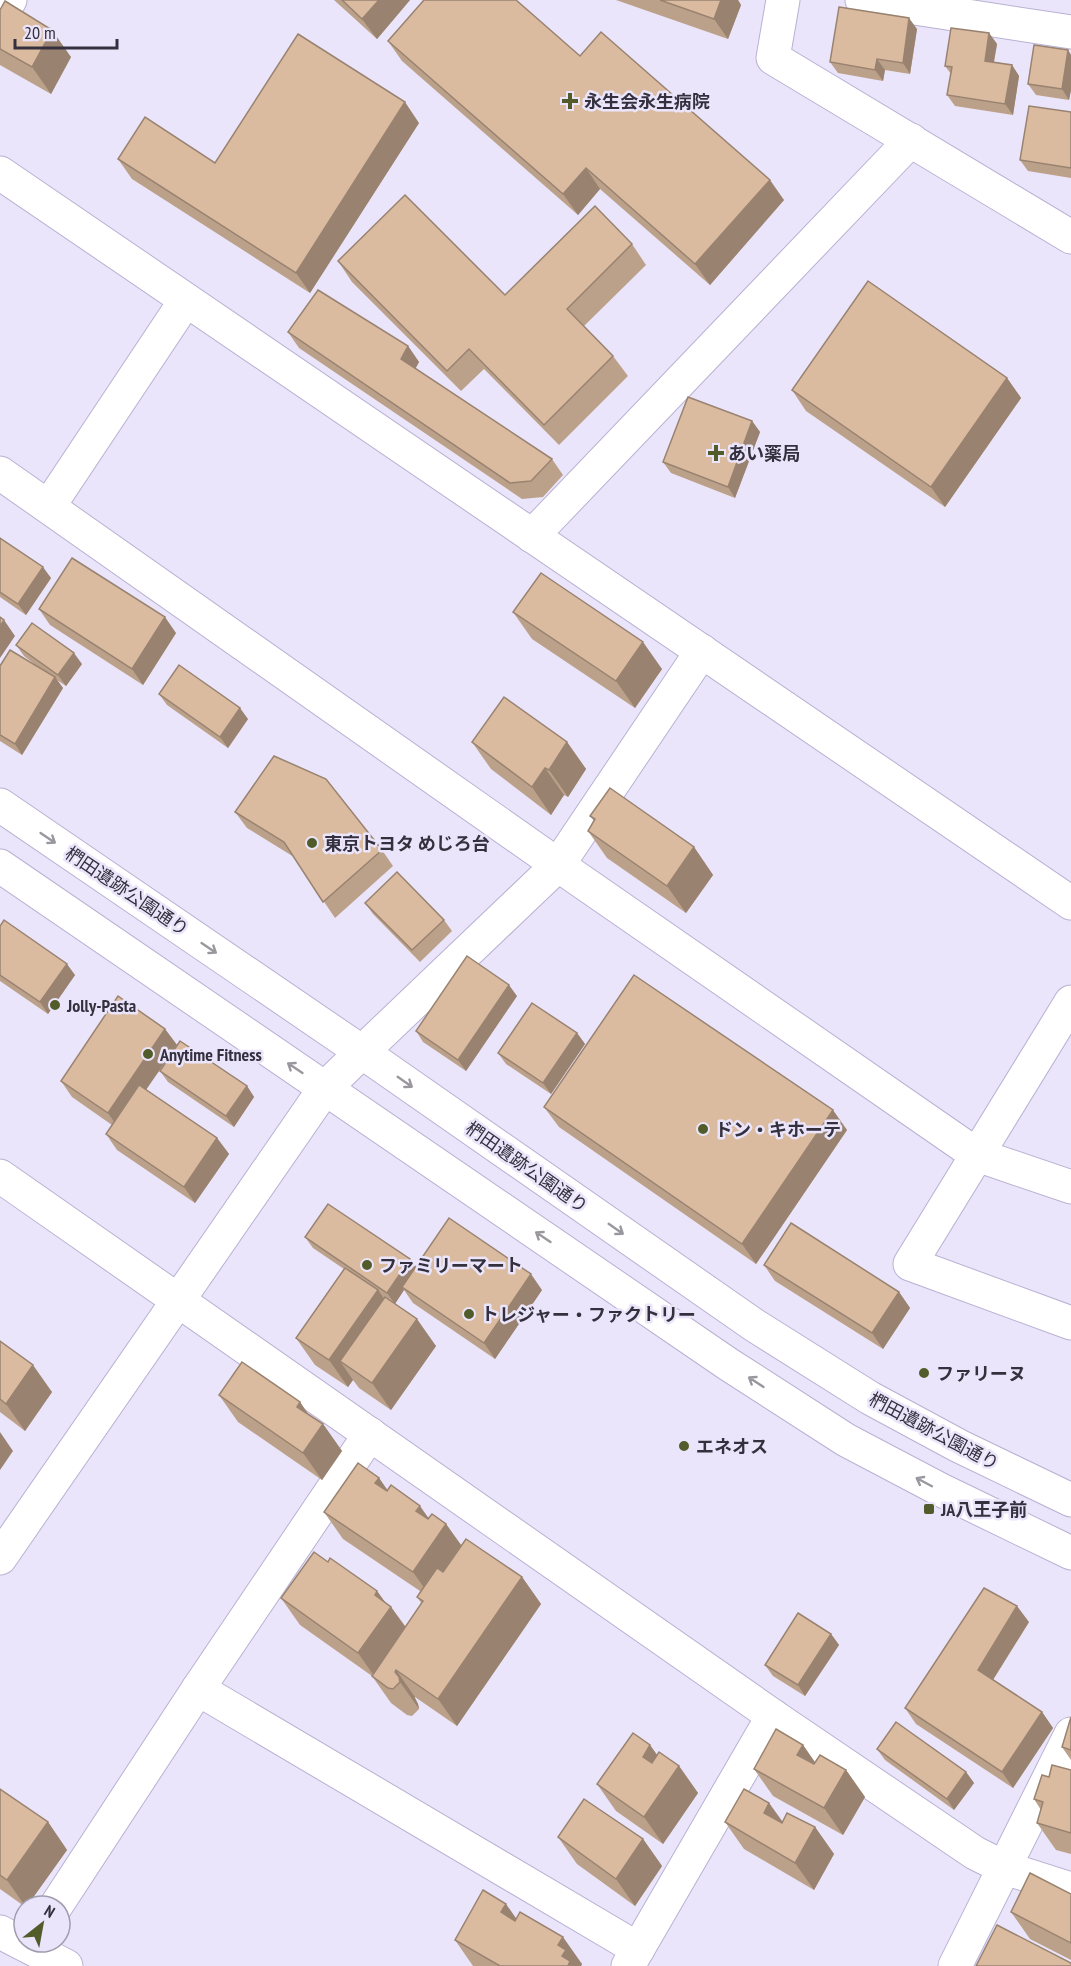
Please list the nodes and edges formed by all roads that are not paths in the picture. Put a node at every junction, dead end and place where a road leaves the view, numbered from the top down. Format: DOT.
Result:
graph roads {
  1 [pos="10,0"];
  2 [pos="783,0"];
  3 [pos="862,0"];
  4 [pos="0,17"];
  5 [pos="1071,33"];
  6 [pos="911,140"];
  7 [pos="0,173"];
  8 [pos="1071,237"];
  9 [pos="186,300"];
  10 [pos="0,473"];
  11 [pos="49,506"];
  12 [pos="532,536"];
  13 [pos="702,651"];
  14 [pos="0,804"];
  15 [pos="0,866"];
  16 [pos="558,866"];
  17 [pos="1071,903"];
  18 [pos="1071,1002"];
  19 [pos="362,1052"];
  20 [pos="325,1088"];
  21 [pos="977,1155"];
  22 [pos="0,1176"];
  23 [pos="1071,1187"];
  24 [pos="178,1300"];
  25 [pos="1071,1323"];
  26 [pos="370,1434"];
  27 [pos="1071,1500"];
  28 [pos="1071,1553"];
  29 [pos="0,1558"];
  30 [pos="198,1689"];
  31 [pos="772,1716"];
  32 [pos="1071,1734"];
  33 [pos="1005,1868"];
  34 [pos="1071,1888"];
  35 [pos="64,1894"];
  36 [pos="46,1954"];
  37 [pos="633,1958"];
  38 [pos="66,1966"];
  39 [pos="955,1966"];
  1 -- 4 [label="street"];
  2 -- 6 [label="street"];
  3 -- 5 [label="street"];
  6 -- 8 [label="street"];
  6 -- 12 [label="street"];
  7 -- 9 [label="street"];
  9 -- 11 [label="street"];
  9 -- 12 [label="street"];
  10 -- 11 [label="street"];
  11 -- 16 [label="street"];
  12 -- 13 [label="street"];
  13 -- 16 [label="street"];
  13 -- 17 [label="street"];
  14 -- 19 [label="street, 椚田遺跡公園通り, one-way"];
  20 -- 15 [label="street, one-way"];
  16 -- 19 [label="street"];
  16 -- 21 [label="street"];
  18 -- 21 [label="street"];
  19 -- 20 [label="street"];
  19 -- 27 [label="street, 椚田遺跡公園通り, one-way"];
  20 -- 24 [label="street"];
  28 -- 20 [label="street, one-way"];
  21 -- 23 [label="street"];
  21 -- 25 [label="street"];
  22 -- 24 [label="street"];
  24 -- 26 [label="street"];
  24 -- 29 [label="street"];
  26 -- 30 [label="street"];
  26 -- 31 [label="street"];
  30 -- 35 [label="street"];
  30 -- 37 [label="street"];
  31 -- 33 [label="street"];
  31 -- 37 [label="street"];
  32 -- 33 [label="street"];
  33 -- 34 [label="street"];
  33 -- 39 [label="street"];
  36 -- 38 [label="street"];
}
